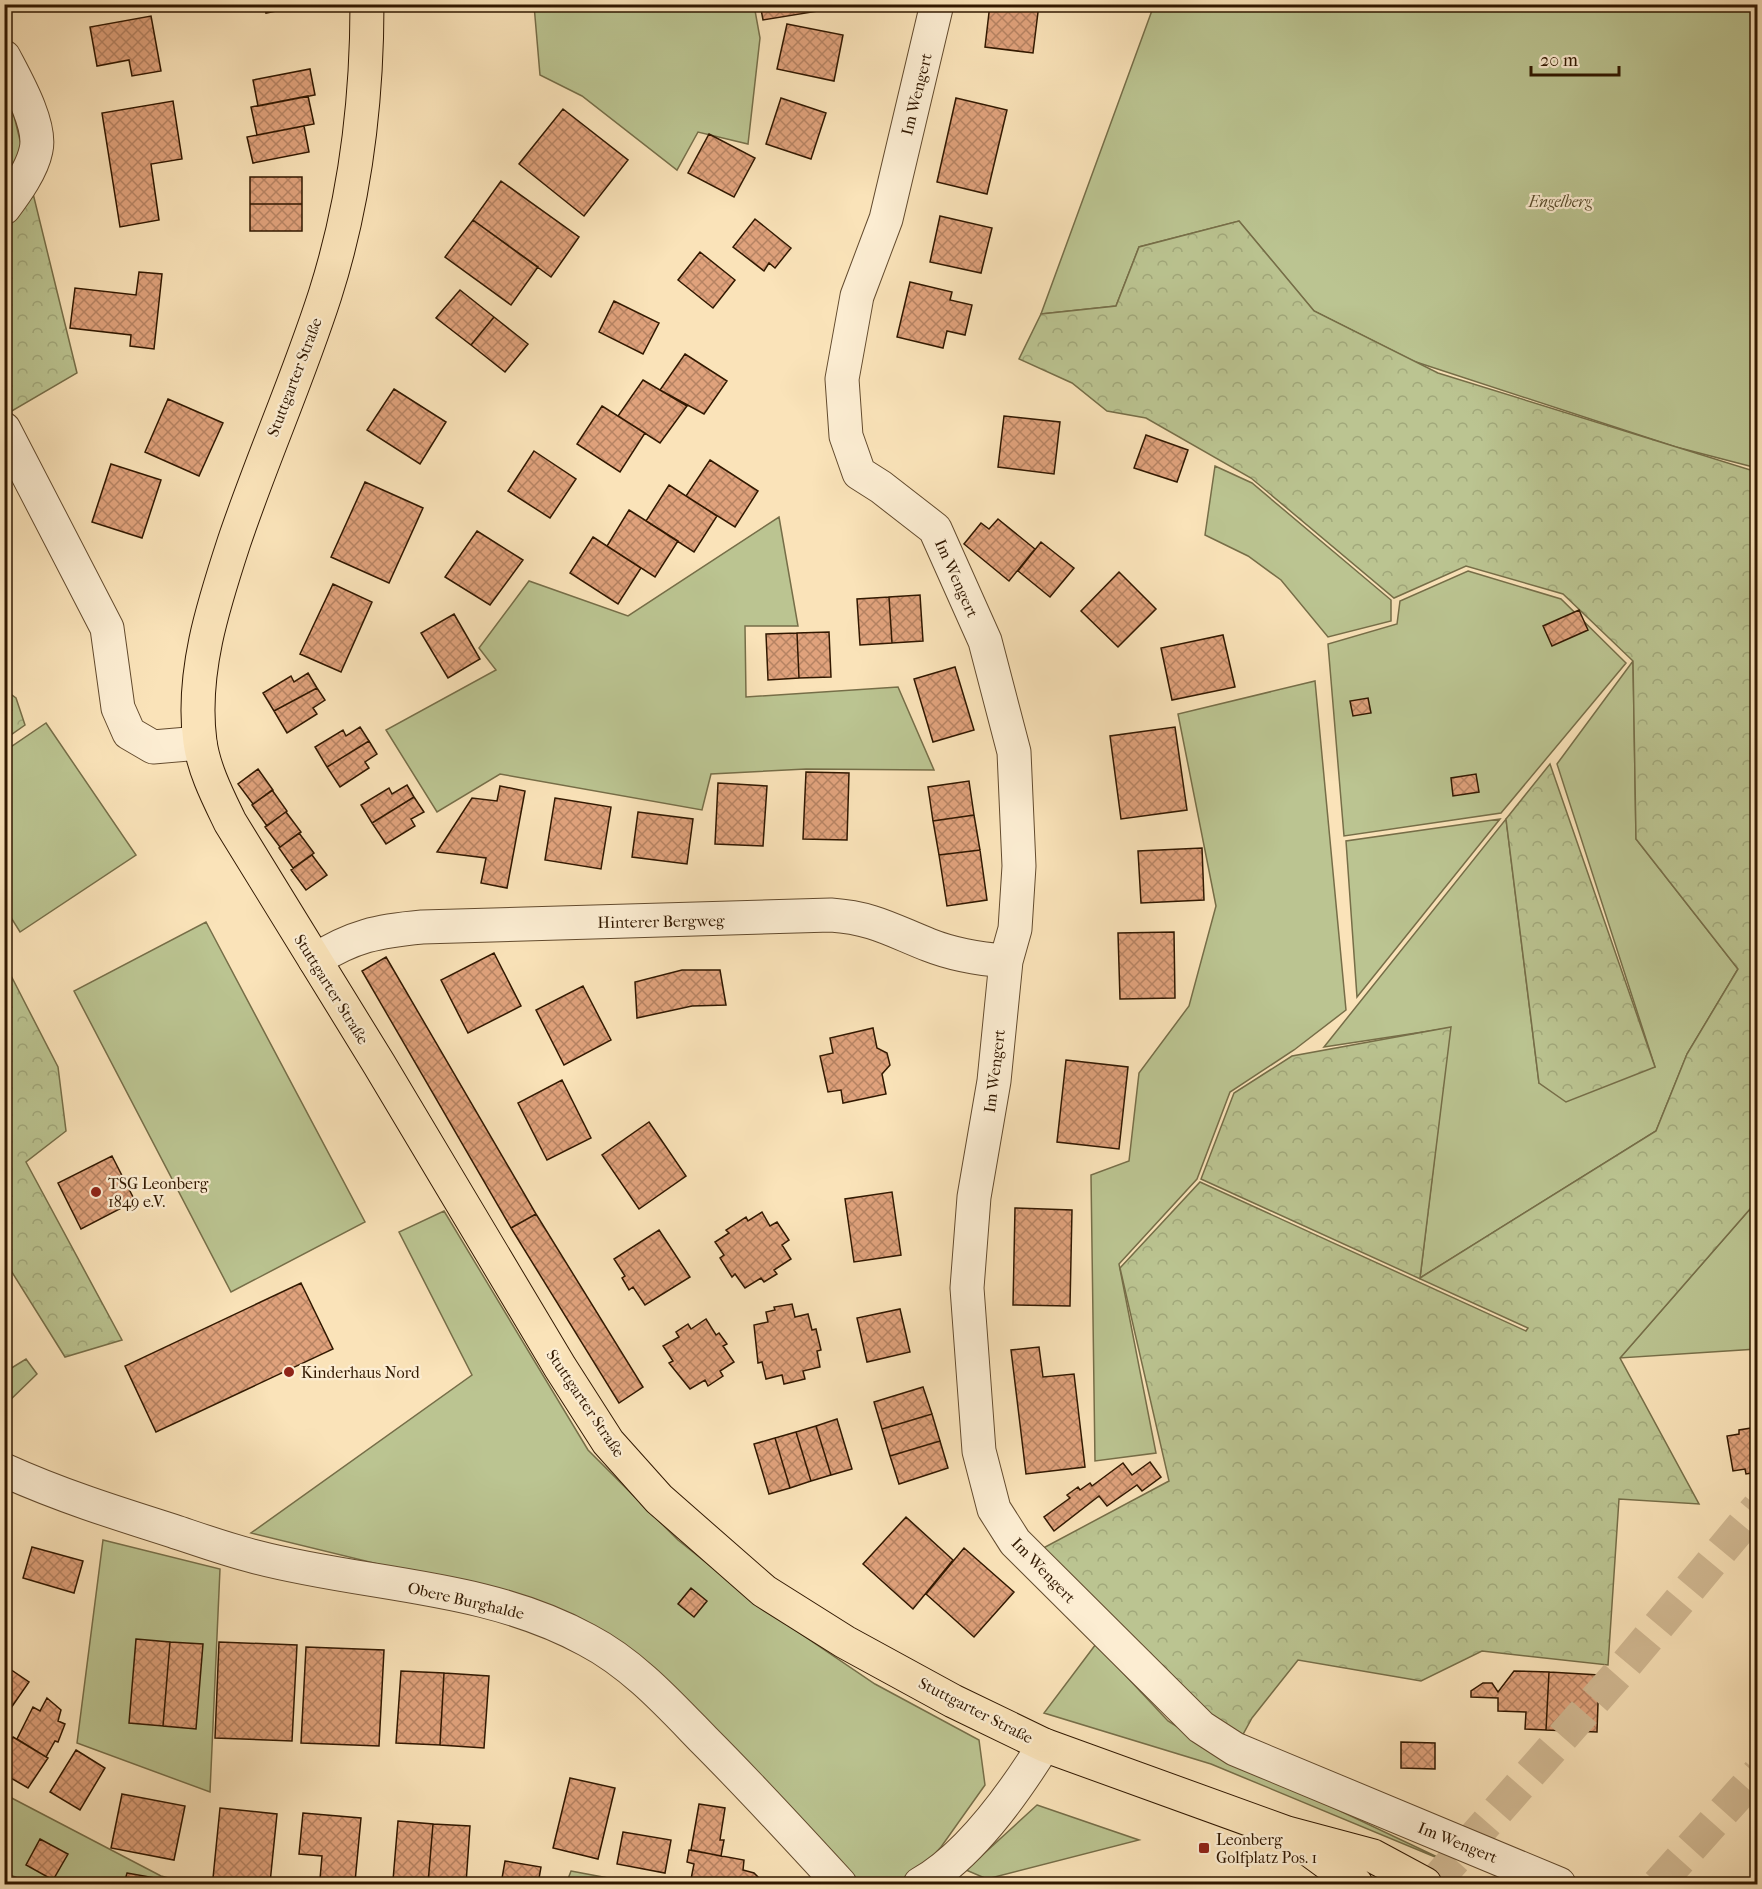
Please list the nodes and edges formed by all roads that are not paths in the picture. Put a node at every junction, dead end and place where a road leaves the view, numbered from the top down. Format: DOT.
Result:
graph roads {
  1 [pos="366,4"];
  2 [pos="938,4"];
  3 [pos="4,57"];
  4 [pos="4,208"];
  5 [pos="4,429"];
  6 [pos="200,743"];
  7 [pos="315,960"];
  8 [pos="1006,962"];
  9 [pos="4,1470"];
  10 [pos="1044,1745"];
  11 [pos="1287,1833"];
  12 [pos="840,1884"];
  13 [pos="920,1884"];
  14 [pos="1356,1884"];
  15 [pos="1425,1884"];
  16 [pos="1559,1884"];
  1 -- 6 [label="main road, Stuttgarter Straße"];
  2 -- 8 [label="street, Im Wengert"];
  3 -- 4 [label="street"];
  5 -- 6 [label="street"];
  6 -- 7 [label="main road, Stuttgarter Straße"];
  7 -- 8 [label="street, Hinterer Bergweg"];
  7 -- 10 [label="main road, Stuttgarter Straße"];
  8 -- 16 [label="street, Im Wengert"];
  9 -- 12 [label="street, Obere Burghalde"];
  10 -- 11 [label="main road, Stuttgarter Straße"];
  10 -- 13 [label="street"];
  11 -- 14 [label="main road, Stuttgarter Straße"];
  11 -- 15 [label="main road, Stuttgarter Straße"];
}
